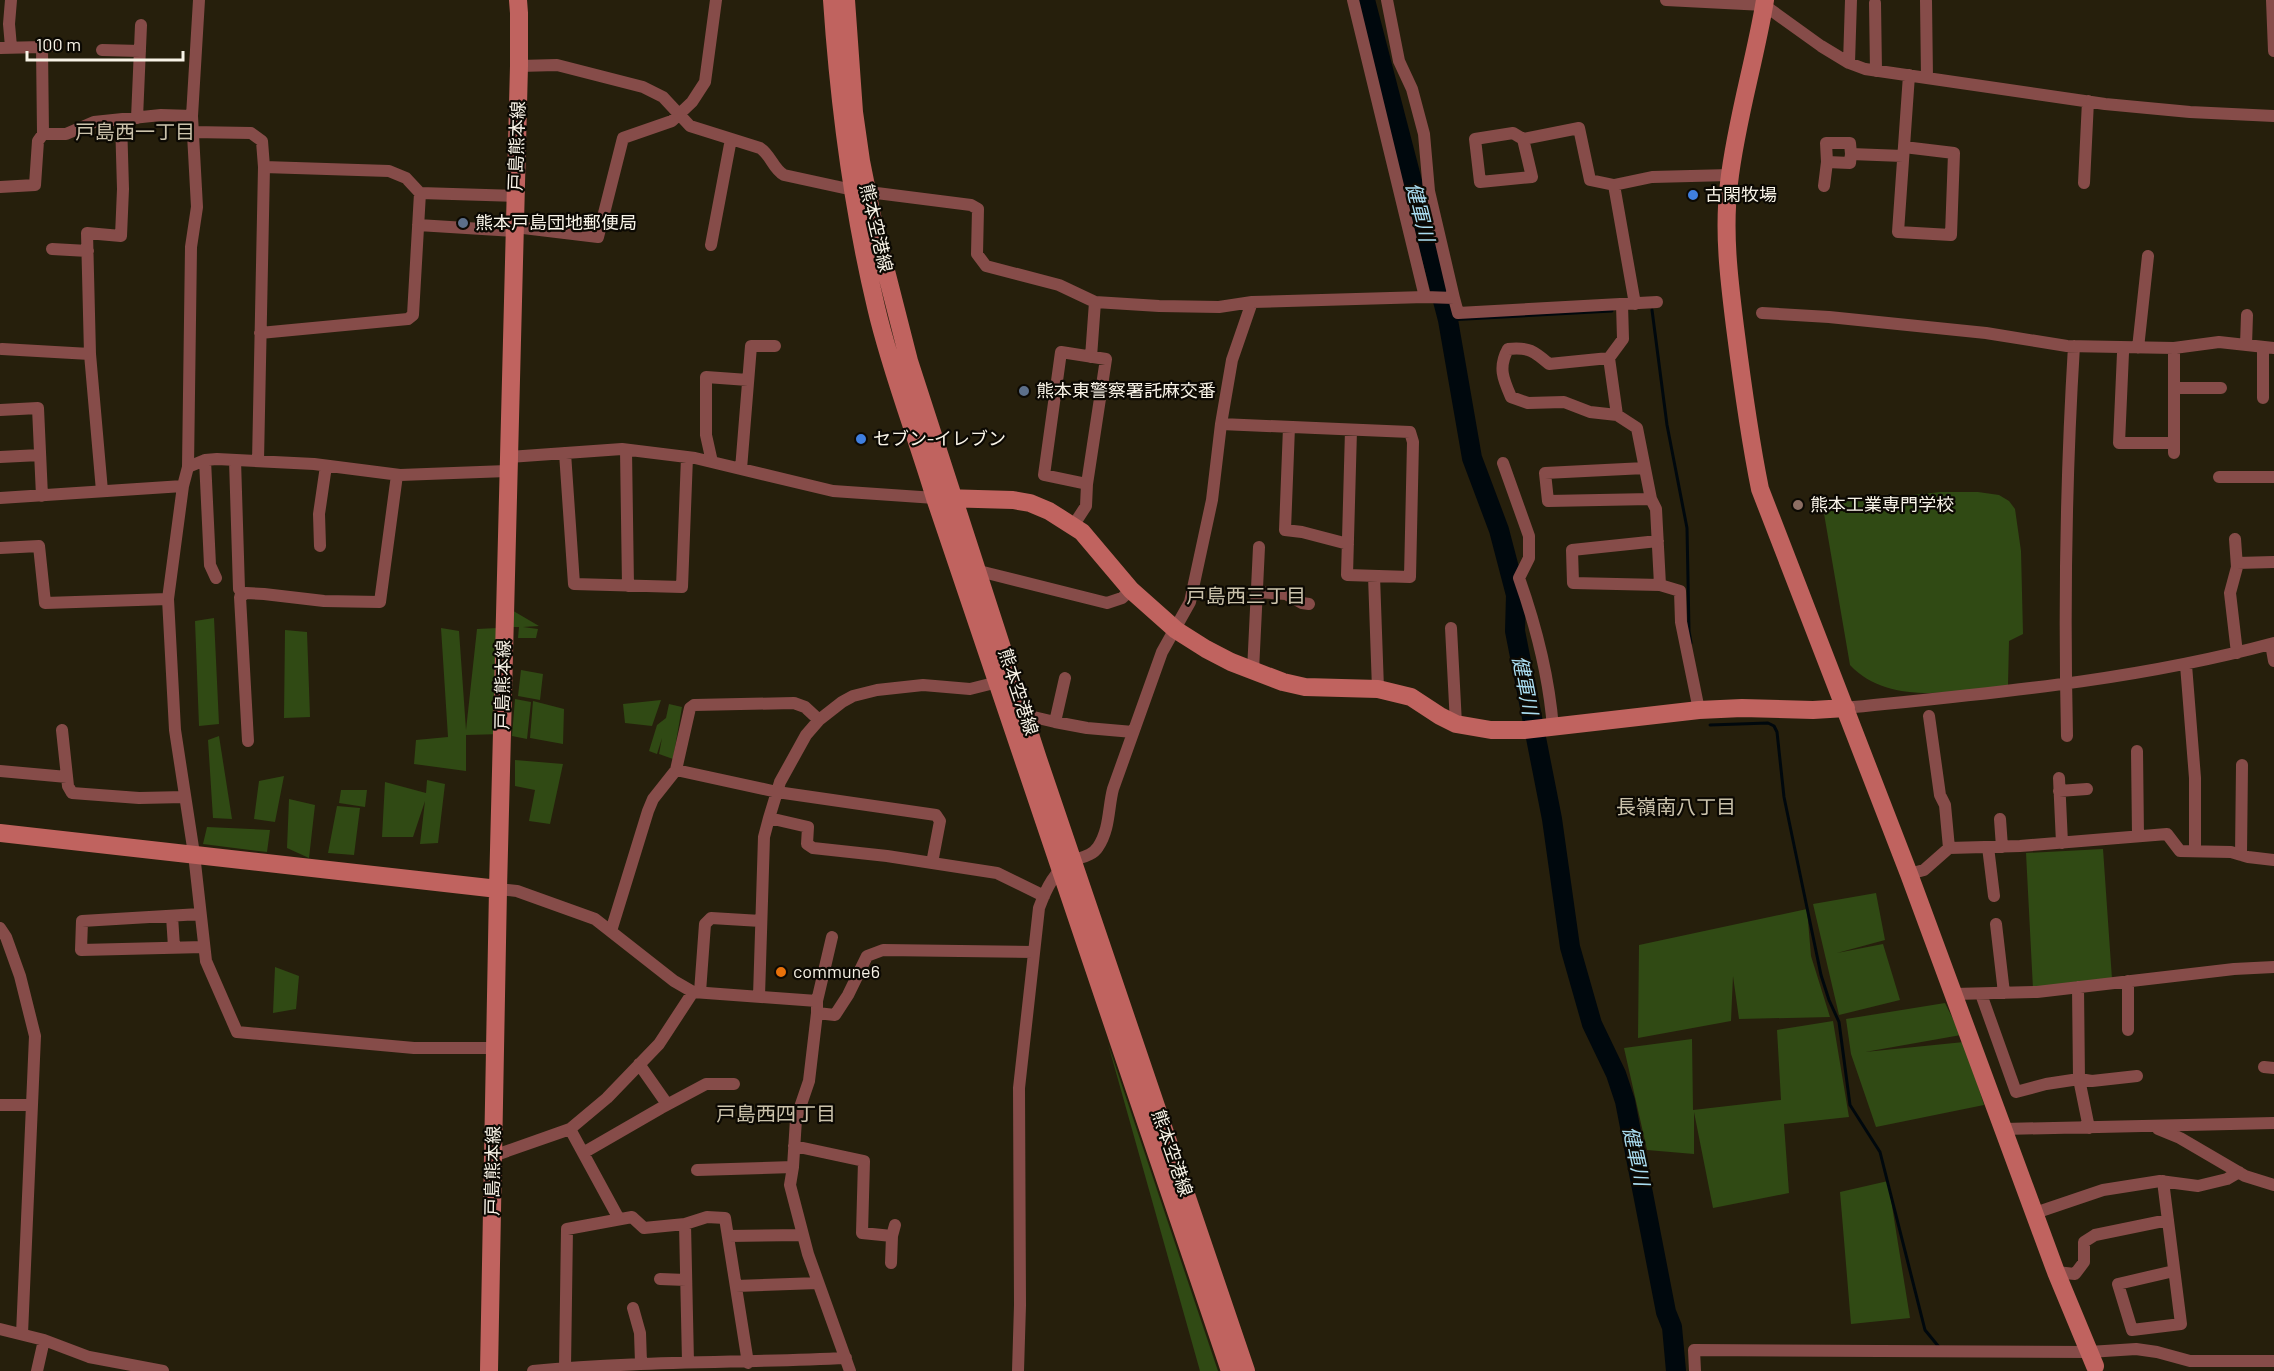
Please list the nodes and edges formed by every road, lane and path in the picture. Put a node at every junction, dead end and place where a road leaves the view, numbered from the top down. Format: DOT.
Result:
graph roads {
  1 [pos="10,0"];
  2 [pos="199,0"];
  3 [pos="518,0"];
  4 [pos="716,0"];
  5 [pos="832,0"];
  6 [pos="846,0"];
  7 [pos="1353,0"];
  8 [pos="1387,0"];
  9 [pos="1666,0"];
  10 [pos="1851,0"];
  11 [pos="2272,0"];
  12 [pos="1682,1"];
  13 [pos="1926,1"];
  14 [pos="1765,3"];
  15 [pos="1875,3"];
  16 [pos="141,25"];
  17 [pos="5,47"];
  18 [pos="102,50"];
  19 [pos="140,51"];
  20 [pos="2274,51"];
  21 [pos="1849,63"];
  22 [pos="519,66"];
  23 [pos="1876,71"];
  24 [pos="1909,75"];
  25 [pos="1927,78"];
  26 [pos="2088,101"];
  27 [pos="679,115"];
  28 [pos="192,116"];
  29 [pos="2274,116"];
  30 [pos="137,118"];
  31 [pos="120,120"];
  32 [pos="192,132"];
  33 [pos="43,134"];
  34 [pos="731,139"];
  35 [pos="1523,139"];
  36 [pos="1904,151"];
  37 [pos="1851,154"];
  38 [pos="1827,162"];
  39 [pos="264,167"];
  40 [pos="1730,175"];
  41 [pos="2084,183"];
  42 [pos="1614,185"];
  43 [pos="1824,186"];
  44 [pos="0,187"];
  45 [pos="860,190"];
  46 [pos="420,193"];
  47 [pos="515,196"];
  48 [pos="418,225"];
  49 [pos="515,229"];
  50 [pos="711,245"];
  51 [pos="52,249"];
  52 [pos="88,251"];
  53 [pos="2148,256"];
  54 [pos="1425,297"];
  55 [pos="1454,298"];
  56 [pos="1095,302"];
  57 [pos="1252,302"];
  58 [pos="1657,302"];
  59 [pos="1628,304"];
  60 [pos="1762,313"];
  61 [pos="2247,315"];
  62 [pos="260,333"];
  63 [pos="2246,345"];
  64 [pos="775,346"];
  65 [pos="2074,346"];
  66 [pos="2269,347"];
  67 [pos="2138,348"];
  68 [pos="2174,348"];
  69 [pos="2,349"];
  70 [pos="2123,353"];
  71 [pos="90,354"];
  72 [pos="1091,357"];
  73 [pos="1609,358"];
  74 [pos="748,380"];
  75 [pos="2174,388"];
  76 [pos="2221,388"];
  77 [pos="2263,398"];
  78 [pos="0,410"];
  79 [pos="1617,415"];
  80 [pos="1221,424"];
  81 [pos="1289,427"];
  82 [pos="1351,430"];
  83 [pos="626,450"];
  84 [pos="565,453"];
  85 [pos="40,455"];
  86 [pos="0,457"];
  87 [pos="687,457"];
  88 [pos="205,460"];
  89 [pos="235,460"];
  90 [pos="258,461"];
  91 [pos="712,462"];
  92 [pos="1503,463"];
  93 [pos="508,464"];
  94 [pos="326,466"];
  95 [pos="188,467"];
  96 [pos="1645,468"];
  97 [pos="741,469"];
  98 [pos="398,475"];
  99 [pos="2219,477"];
  100 [pos="2274,477"];
  101 [pos="1087,484"];
  102 [pos="183,486"];
  103 [pos="102,492"];
  104 [pos="42,495"];
  105 [pos="0,498"];
  106 [pos="944,498"];
  107 [pos="1651,499"];
  108 [pos="1074,526"];
  109 [pos="2235,539"];
  110 [pos="1658,541"];
  111 [pos="1348,544"];
  112 [pos="321,546"];
  113 [pos="1259,547"];
  114 [pos="0,548"];
  115 [pos="2274,562"];
  116 [pos="2237,563"];
  117 [pos="979,571"];
  118 [pos="1374,576"];
  119 [pos="216,578"];
  120 [pos="1660,585"];
  121 [pos="628,586"];
  122 [pos="1131,590"];
  123 [pos="1257,592"];
  124 [pos="243,595"];
  125 [pos="168,599"];
  126 [pos="1309,604"];
  127 [pos="1451,628"];
  128 [pos="1176,630"];
  129 [pos="2272,644"];
  130 [pos="2237,652"];
  131 [pos="2274,661"];
  132 [pos="2186,665"];
  133 [pos="1253,671"];
  134 [pos="1065,678"];
  135 [pos="998,681"];
  136 [pos="2066,685"];
  137 [pos="1378,689"];
  138 [pos="1846,708"];
  139 [pos="1699,710"];
  140 [pos="1025,715"];
  141 [pos="1929,716"];
  142 [pos="819,720"];
  143 [pos="1055,722"];
  144 [pos="1456,724"];
  145 [pos="1552,728"];
  146 [pos="62,730"];
  147 [pos="1133,732"];
  148 [pos="2067,736"];
  149 [pos="248,741"];
  150 [pos="2137,751"];
  151 [pos="2242,765"];
  152 [pos="676,770"];
  153 [pos="0,771"];
  154 [pos="67,777"];
  155 [pos="2059,778"];
  156 [pos="2087,789"];
  157 [pos="2059,791"];
  158 [pos="777,792"];
  159 [pos="185,798"];
  160 [pos="769,818"];
  161 [pos="2000,819"];
  162 [pos="0,833"];
  163 [pos="2138,836"];
  164 [pos="2062,843"];
  165 [pos="2002,846"];
  166 [pos="1988,847"];
  167 [pos="1949,848"];
  168 [pos="2195,851"];
  169 [pos="194,854"];
  170 [pos="2241,855"];
  171 [pos="2274,860"];
  172 [pos="932,863"];
  173 [pos="1067,865"];
  174 [pos="1908,874"];
  175 [pos="498,889"];
  176 [pos="1044,896"];
  177 [pos="1994,896"];
  178 [pos="200,914"];
  179 [pos="172,916"];
  180 [pos="761,921"];
  181 [pos="1996,924"];
  182 [pos="0,928"];
  183 [pos="610,931"];
  184 [pos="832,938"];
  185 [pos="204,946"];
  186 [pos="174,948"];
  187 [pos="1033,952"];
  188 [pos="2274,967"];
  189 [pos="2127,981"];
  190 [pos="2078,987"];
  191 [pos="697,992"];
  192 [pos="2004,993"];
  193 [pos="1954,994"];
  194 [pos="1981,994"];
  195 [pos="759,996"];
  196 [pos="817,1007"];
  197 [pos="2128,1030"];
  198 [pos="496,1048"];
  199 [pos="639,1064"];
  200 [pos="2137,1076"];
  201 [pos="2079,1078"];
  202 [pos="734,1084"];
  203 [pos="667,1104"];
  204 [pos="31,1105"];
  205 [pos="0,1106"];
  206 [pos="2274,1123"];
  207 [pos="2154,1127"];
  208 [pos="2089,1128"];
  209 [pos="570,1129"];
  210 [pos="2004,1129"];
  211 [pos="794,1146"];
  212 [pos="583,1153"];
  213 [pos="493,1156"];
  214 [pos="793,1167"];
  215 [pos="697,1170"];
  216 [pos="2239,1172"];
  217 [pos="2163,1181"];
  218 [pos="2274,1185"];
  219 [pos="2035,1213"];
  220 [pos="619,1219"];
  221 [pos="2168,1220"];
  222 [pos="685,1224"];
  223 [pos="803,1234"];
  224 [pos="728,1236"];
  225 [pos="891,1263"];
  226 [pos="2174,1271"];
  227 [pos="2056,1272"];
  228 [pos="660,1279"];
  229 [pos="686,1280"];
  230 [pos="818,1283"];
  231 [pos="736,1286"];
  232 [pos="633,1308"];
  233 [pos="0,1329"];
  234 [pos="22,1334"];
  235 [pos="44,1340"];
  236 [pos="1227,1341"];
  237 [pos="846,1358"];
  238 [pos="2092,1359"];
  239 [pos="2274,1361"];
  240 [pos="641,1363"];
  241 [pos="748,1363"];
  242 [pos="680,1365"];
  243 [pos="565,1368"];
  244 [pos="37,1371"];
  245 [pos="163,1371"];
  246 [pos="489,1371"];
  247 [pos="533,1371"];
  248 [pos="850,1371"];
  249 [pos="1018,1371"];
  250 [pos="1230,1371"];
  251 [pos="1246,1371"];
  252 [pos="1695,1371"];
  1 -- 17 [label="street"];
  2 -- 28 [label="street"];
  3 -- 22 [label="main road, 戸島熊本線"];
  4 -- 27 [label="street"];
  5 -- 45 [label="main road, 熊本空港線"];
  6 -- 45 [label="main road, 熊本空港線"];
  7 -- 54 [label="street"];
  8 -- 55 [label="street"];
  9 -- 12 [label="street"];
  10 -- 21 [label="street"];
  11 -- 20 [label="street"];
  12 -- 14 [label="street"];
  13 -- 25 [label="street"];
  14 -- 21 [label="street"];
  14 -- 40 [label="main road"];
  15 -- 23 [label="street"];
  16 -- 19 [label="street"];
  17 -- 33 [label="street"];
  18 -- 19 [label="street"];
  19 -- 30 [label="street"];
  21 -- 23 [label="street"];
  22 -- 27 [label="street"];
  22 -- 47 [label="main road, 戸島熊本線"];
  23 -- 24 [label="street"];
  24 -- 25 [label="street"];
  24 -- 36 [label="street"];
  25 -- 26 [label="street"];
  26 -- 29 [label="street"];
  26 -- 41 [label="street"];
  27 -- 34 [label="street"];
  27 -- 49 [label="street"];
  28 -- 30 [label="street"];
  28 -- 32 [label="street"];
  30 -- 31 [label="street"];
  31 -- 33 [label="street"];
  31 -- 52 [label="street"];
  32 -- 39 [label="street"];
  32 -- 95 [label="street"];
  33 -- 44 [label="street"];
  34 -- 45 [label="street"];
  34 -- 50 [label="street"];
  35 -- 35 [label="street"];
  35 -- 42 [label="street"];
  36 -- 36 [label="street"];
  36 -- 37 [label="street"];
  37 -- 38 [label="street"];
  37 -- 38 [label="street"];
  38 -- 43 [label="street"];
  39 -- 46 [label="street"];
  39 -- 62 [label="street"];
  40 -- 42 [label="street"];
  40 -- 138 [label="main road"];
  42 -- 59 [label="street"];
  45 -- 56 [label="street"];
  45 -- 106 [label="main road, 熊本空港線"];
  46 -- 47 [label="street"];
  46 -- 48 [label="street"];
  47 -- 49 [label="main road, 戸島熊本線"];
  48 -- 49 [label="street"];
  48 -- 62 [label="street"];
  49 -- 93 [label="main road, 戸島熊本線"];
  51 -- 52 [label="street"];
  52 -- 71 [label="street"];
  53 -- 67 [label="street"];
  54 -- 55 [label="street"];
  54 -- 57 [label="street"];
  55 -- 59 [label="street"];
  56 -- 57 [label="street"];
  56 -- 72 [label="street"];
  57 -- 80 [label="street"];
  58 -- 59 [label="street"];
  59 -- 73 [label="street"];
  60 -- 65 [label="street"];
  61 -- 63 [label="street"];
  62 -- 90 [label="street"];
  63 -- 66 [label="street"];
  63 -- 68 [label="street"];
  64 -- 74 [label="street"];
  65 -- 67 [label="street"];
  65 -- 136 [label="street"];
  66 -- 77 [label="street"];
  67 -- 68 [label="street"];
  68 -- 75 [label="street"];
  69 -- 71 [label="street"];
  70 -- 75 [label="street"];
  71 -- 103 [label="street"];
  72 -- 101 [label="street"];
  72 -- 101 [label="street"];
  73 -- 79 [label="street"];
  73 -- 79 [label="street"];
  74 -- 91 [label="street"];
  74 -- 97 [label="street"];
  75 -- 76 [label="street"];
  78 -- 85 [label="street"];
  79 -- 96 [label="street"];
  80 -- 81 [label="street"];
  80 -- 128 [label="street"];
  81 -- 82 [label="street"];
  81 -- 111 [label="street"];
  82 -- 111 [label="street"];
  82 -- 118 [label="street"];
  83 -- 84 [label="street"];
  83 -- 87 [label="street"];
  83 -- 121 [label="street"];
  84 -- 93 [label="street"];
  84 -- 121 [label="street"];
  85 -- 86 [label="street"];
  85 -- 104 [label="street"];
  87 -- 91 [label="street"];
  87 -- 121 [label="street"];
  88 -- 89 [label="street"];
  88 -- 95 [label="street"];
  88 -- 119 [label="street"];
  89 -- 90 [label="street"];
  89 -- 124 [label="street"];
  90 -- 94 [label="street"];
  91 -- 97 [label="street"];
  92 -- 145 [label="street"];
  93 -- 98 [label="street"];
  93 -- 175 [label="main road, 戸島熊本線"];
  94 -- 98 [label="street"];
  94 -- 112 [label="street"];
  95 -- 102 [label="street"];
  96 -- 107 [label="street"];
  96 -- 107 [label="street"];
  97 -- 106 [label="street"];
  98 -- 124 [label="street"];
  99 -- 100 [label="street"];
  101 -- 108 [label="street"];
  102 -- 103 [label="street"];
  102 -- 125 [label="street"];
  103 -- 104 [label="street"];
  104 -- 105 [label="street"];
  106 -- 108 [label="main road"];
  106 -- 117 [label="main road, 熊本空港線"];
  106 -- 135 [label="main road, 熊本空港線"];
  107 -- 110 [label="street"];
  108 -- 122 [label="main road"];
  109 -- 116 [label="street"];
  110 -- 120 [label="street"];
  110 -- 120 [label="street"];
  111 -- 118 [label="street"];
  113 -- 123 [label="street"];
  114 -- 125 [label="street"];
  115 -- 116 [label="street"];
  116 -- 130 [label="street"];
  117 -- 122 [label="street"];
  117 -- 140 [label="main road, 熊本空港線"];
  118 -- 137 [label="street"];
  120 -- 139 [label="street"];
  122 -- 128 [label="main road"];
  123 -- 126 [label="street"];
  123 -- 133 [label="street"];
  124 -- 149 [label="street"];
  125 -- 159 [label="street"];
  127 -- 144 [label="street"];
  128 -- 133 [label="main road"];
  128 -- 147 [label="street"];
  129 -- 130 [label="street"];
  129 -- 131 [label="street"];
  130 -- 132 [label="street"];
  132 -- 136 [label="street"];
  132 -- 168 [label="street"];
  133 -- 137 [label="main road"];
  134 -- 143 [label="street"];
  135 -- 142 [label="street"];
  135 -- 173 [label="main road, 熊本空港線"];
  136 -- 138 [label="street"];
  136 -- 148 [label="street"];
  137 -- 144 [label="main road"];
  138 -- 139 [label="main road"];
  138 -- 174 [label="main road"];
  139 -- 145 [label="main road"];
  140 -- 143 [label="street"];
  140 -- 173 [label="main road, 熊本空港線"];
  141 -- 167 [label="street"];
  142 -- 152 [label="street"];
  142 -- 158 [label="street"];
  143 -- 147 [label="street"];
  144 -- 145 [label="main road"];
  146 -- 154 [label="street"];
  147 -- 173 [label="street"];
  150 -- 163 [label="street"];
  151 -- 170 [label="street"];
  152 -- 158 [label="street"];
  152 -- 183 [label="street"];
  153 -- 154 [label="street"];
  154 -- 159 [label="street"];
  155 -- 157 [label="street"];
  156 -- 157 [label="street"];
  157 -- 164 [label="street"];
  158 -- 160 [label="street"];
  158 -- 172 [label="street"];
  159 -- 169 [label="street"];
  160 -- 172 [label="street"];
  160 -- 180 [label="street"];
  161 -- 165 [label="street"];
  162 -- 169 [label="main road"];
  163 -- 164 [label="street"];
  163 -- 168 [label="street"];
  164 -- 165 [label="street"];
  165 -- 166 [label="street"];
  166 -- 167 [label="street"];
  166 -- 177 [label="street"];
  167 -- 174 [label="street"];
  168 -- 170 [label="street"];
  169 -- 175 [label="main road"];
  169 -- 178 [label="street"];
  170 -- 171 [label="street"];
  172 -- 176 [label="street"];
  173 -- 176 [label="street"];
  173 -- 236 [label="main road, 熊本空港線"];
  174 -- 193 [label="main road"];
  175 -- 183 [label="street"];
  175 -- 198 [label="main road, 戸島熊本線"];
  176 -- 187 [label="street"];
  178 -- 179 [label="street"];
  178 -- 185 [label="street"];
  179 -- 186 [label="street"];
  179 -- 186 [label="street"];
  180 -- 191 [label="street"];
  180 -- 195 [label="street"];
  181 -- 192 [label="street"];
  182 -- 204 [label="street"];
  183 -- 191 [label="street"];
  184 -- 196 [label="street"];
  185 -- 186 [label="street"];
  185 -- 198 [label="street"];
  187 -- 196 [label="street"];
  187 -- 249 [label="street"];
  188 -- 189 [label="street"];
  189 -- 190 [label="street"];
  189 -- 197 [label="street"];
  190 -- 192 [label="street"];
  190 -- 201 [label="street"];
  191 -- 195 [label="street"];
  191 -- 199 [label="street"];
  192 -- 194 [label="street"];
  193 -- 194 [label="street"];
  193 -- 210 [label="main road"];
  194 -- 201 [label="street"];
  195 -- 196 [label="street"];
  196 -- 211 [label="street"];
  198 -- 213 [label="main road, 戸島熊本線"];
  199 -- 203 [label="street"];
  199 -- 209 [label="street"];
  200 -- 201 [label="street"];
  201 -- 208 [label="street"];
  202 -- 203 [label="street"];
  203 -- 212 [label="street"];
  204 -- 205 [label="street"];
  204 -- 234 [label="street"];
  206 -- 207 [label="street"];
  207 -- 208 [label="street"];
  207 -- 216 [label="street"];
  208 -- 210 [label="street"];
  209 -- 212 [label="street"];
  209 -- 213 [label="street"];
  210 -- 219 [label="main road"];
  211 -- 214 [label="street"];
  211 -- 225 [label="street"];
  212 -- 220 [label="street"];
  213 -- 246 [label="main road, 戸島熊本線"];
  214 -- 215 [label="street"];
  214 -- 223 [label="street"];
  216 -- 217 [label="street"];
  216 -- 218 [label="street"];
  217 -- 219 [label="street"];
  217 -- 221 [label="street"];
  219 -- 227 [label="main road"];
  220 -- 222 [label="street"];
  220 -- 243 [label="street"];
  221 -- 226 [label="street"];
  221 -- 227 [label="street"];
  222 -- 224 [label="street"];
  222 -- 229 [label="street"];
  223 -- 224 [label="street"];
  223 -- 230 [label="street"];
  224 -- 231 [label="street"];
  226 -- 226 [label="street"];
  227 -- 238 [label="main road"];
  228 -- 229 [label="street"];
  229 -- 242 [label="street"];
  230 -- 231 [label="street"];
  230 -- 237 [label="street"];
  231 -- 241 [label="street"];
  232 -- 240 [label="street"];
  233 -- 234 [label="street"];
  234 -- 235 [label="street"];
  235 -- 244 [label="street"];
  235 -- 245 [label="street"];
  236 -- 250 [label="main road, 熊本空港線"];
  236 -- 251 [label="main road, 熊本空港線"];
  237 -- 241 [label="street"];
  237 -- 248 [label="street"];
  238 -- 239 [label="street"];
  238 -- 252 [label="street"];
  240 -- 242 [label="street"];
  240 -- 243 [label="street"];
  241 -- 242 [label="street"];
  243 -- 247 [label="street"];
}
